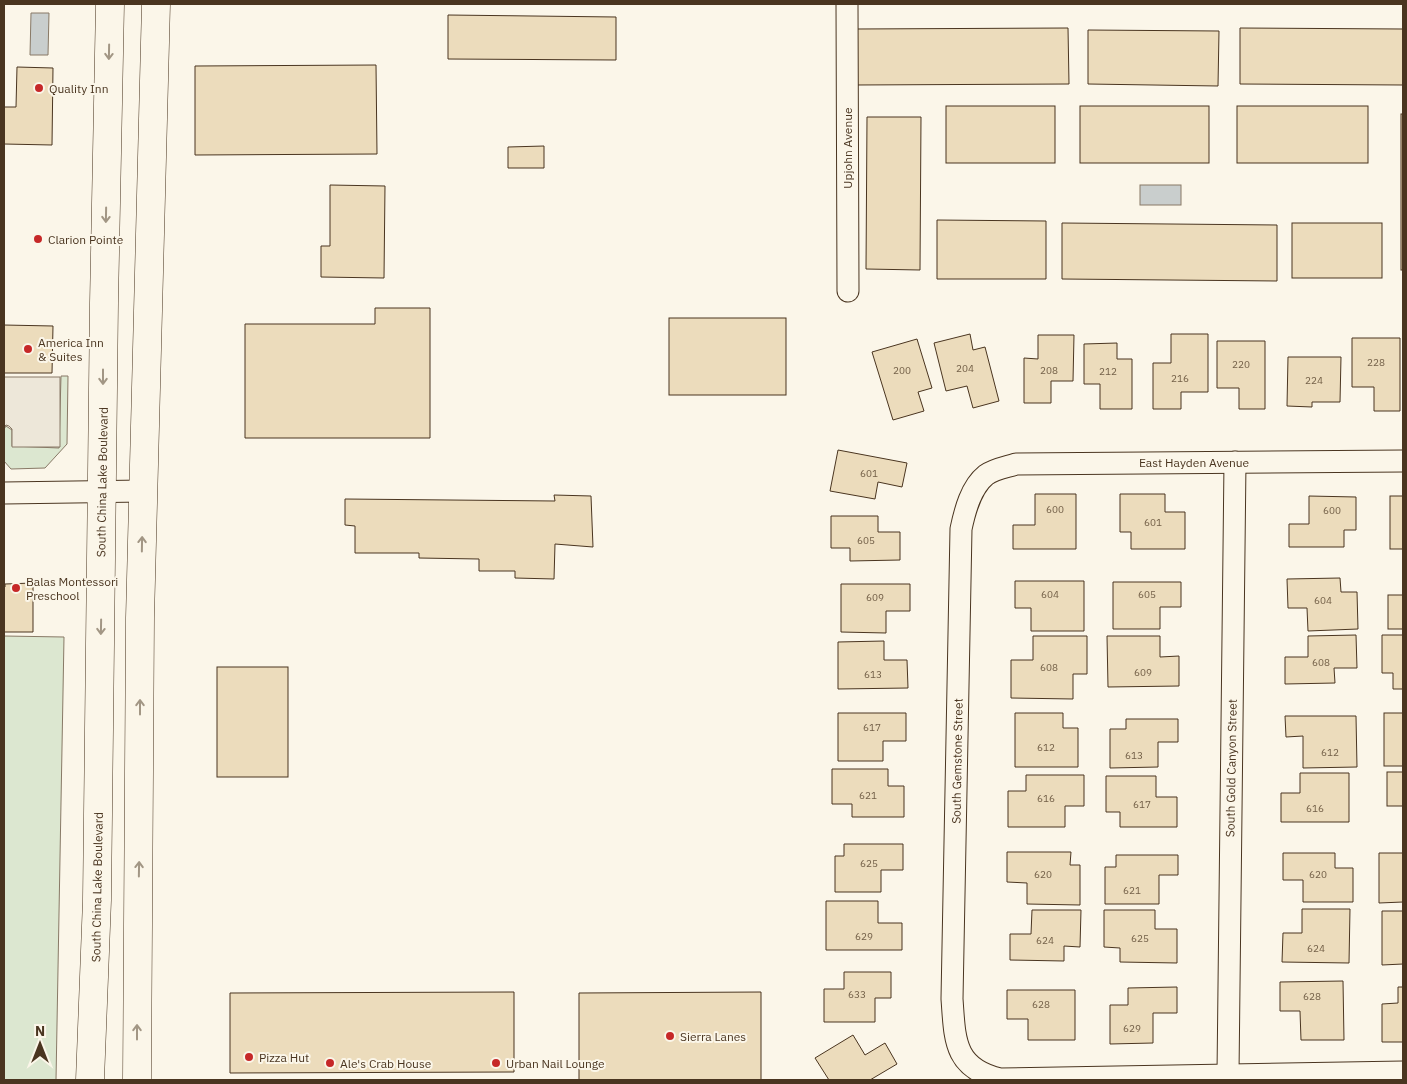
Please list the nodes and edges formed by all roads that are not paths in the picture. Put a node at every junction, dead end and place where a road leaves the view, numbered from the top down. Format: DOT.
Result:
graph roads {
  1 [pos="110,4"];
  2 [pos="156,4"];
  3 [pos="847,4"];
  4 [pos="848,292"];
  5 [pos="1234,462"];
  6 [pos="1403,462"];
  7 [pos="987,474"];
  8 [pos="103,491"];
  9 [pos="143,491"];
  10 [pos="4,493"];
  11 [pos="1403,1072"];
  12 [pos="1228,1074"];
  13 [pos="90,1080"];
  14 [pos="137,1080"];
  1 -- 8 [label="main road, South China Lake Boulevard, one-way"];
  2 -- 9 [label="main road"];
  3 -- 4 [label="street, Upjohn Avenue"];
  5 -- 6 [label="street, East Hayden Avenue"];
  5 -- 7 [label="street, East Hayden Avenue"];
  5 -- 12 [label="street, South Gold Canyon Street"];
  7 -- 12 [label="street, South Gemstone Street"];
  8 -- 9 [label="street"];
  8 -- 10 [label="street"];
  8 -- 13 [label="main road, South China Lake Boulevard, one-way"];
  14 -- 9 [label="main road, one-way"];
  11 -- 12 [label="street"];
}
